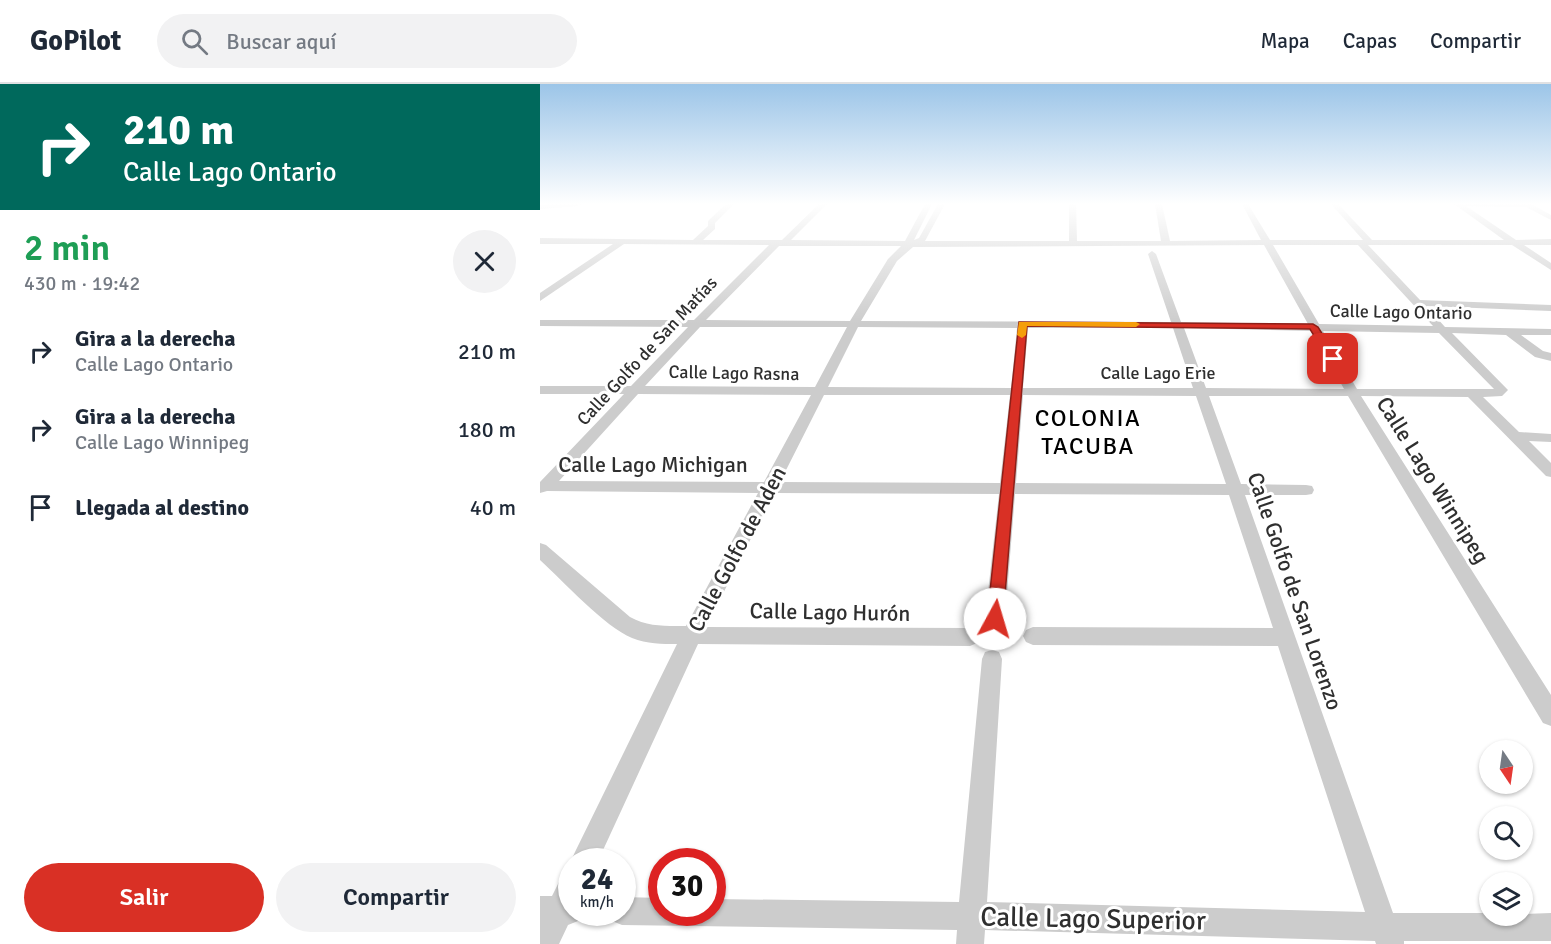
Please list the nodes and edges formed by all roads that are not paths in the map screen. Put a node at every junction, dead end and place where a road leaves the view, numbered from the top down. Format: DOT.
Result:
graph roads {
  1 [pos="618,244"];
  2 [pos="780,244"];
  3 [pos="854,244"];
  4 [pos="956,244"];
  5 [pos="1267,244"];
  6 [pos="1366,244"];
  7 [pos="1519,244"];
  8 [pos="909,245"];
  9 [pos="1152,254"];
  10 [pos="1551,267"];
  11 [pos="540,298"];
  12 [pos="1416,303"];
  13 [pos="1551,308"];
  14 [pos="855,322"];
  15 [pos="540,323"];
  16 [pos="698,323"];
  17 [pos="1023,324"];
  18 [pos="1178,325"];
  19 [pos="1313,327"];
  20 [pos="1440,328"];
  21 [pos="1507,330"];
  22 [pos="1551,332"];
  23 [pos="1551,357"];
  24 [pos="540,390"];
  25 [pos="635,390"];
  26 [pos="1018,390"];
  27 [pos="1202,391"];
  28 [pos="819,392"];
  29 [pos="1352,392"];
  30 [pos="1472,393"];
  31 [pos="1516,436"];
  32 [pos="1551,438"];
  33 [pos="1551,472"];
  34 [pos="770,486"];
  35 [pos="543,487"];
  36 [pos="1235,488"];
  37 [pos="1009,489"];
  38 [pos="1306,490"];
  39 [pos="540,550"];
  40 [pos="995,619"];
  41 [pos="692,634"];
  42 [pos="1033,636"];
  43 [pos="970,637"];
  44 [pos="1286,637"];
  45 [pos="992,658"];
  46 [pos="1551,715"];
  47 [pos="590,848"];
  48 [pos="558,912"];
  49 [pos="726,913"];
  50 [pos="972,916"];
  51 [pos="1551,927"];
  52 [pos="1387,935"];
  53 [pos="544,944"];
  54 [pos="970,944"];
  1 -- 11 [label="street"];
  2 -- 16 [label="street, Calle Golfo de San Matías"];
  3 -- 8 [label="street"];
  4 -- 8 [label="street"];
  5 -- 19 [label="street, Calle Lago Winnipeg"];
  6 -- 12 [label="street"];
  7 -- 10 [label="street"];
  8 -- 14 [label="street, Calle Golfo de Aden"];
  9 -- 18 [label="street, Calle Golfo de San Lorenzo"];
  12 -- 13 [label="street"];
  12 -- 20 [label="street"];
  14 -- 16 [label="street, Calle Lago Ontario"];
  14 -- 17 [label="street, Calle Lago Ontario"];
  14 -- 28 [label="street, Calle Golfo de Aden"];
  15 -- 16 [label="street, Calle Lago Ontario"];
  16 -- 25 [label="street, Calle Golfo de San Matías"];
  17 -- 18 [label="street, Calle Lago Ontario"];
  17 -- 26 [label="street"];
  18 -- 19 [label="street, Calle Lago Ontario"];
  18 -- 27 [label="street, Calle Golfo de San Lorenzo"];
  19 -- 20 [label="street, Calle Lago Ontario"];
  19 -- 29 [label="street, Calle Lago Winnipeg"];
  20 -- 21 [label="street, Calle Lago Ontario"];
  20 -- 30 [label="street, Calle Lago Erie"];
  21 -- 22 [label="street, Calle Lago Ontario"];
  21 -- 23 [label="street"];
  24 -- 25 [label="street, Calle Lago Rasna"];
  25 -- 28 [label="street, Calle Lago Rasna"];
  25 -- 35 [label="street, Calle Golfo de San Matías"];
  26 -- 27 [label="street, Calle Lago Erie"];
  26 -- 28 [label="street, Calle Lago Erie"];
  26 -- 37 [label="street"];
  27 -- 29 [label="street, Calle Lago Erie"];
  27 -- 36 [label="street, Calle Golfo de San Lorenzo"];
  28 -- 34 [label="street, Calle Golfo de Aden"];
  29 -- 30 [label="street, Calle Lago Erie"];
  29 -- 46 [label="street, Calle Lago Winnipeg"];
  30 -- 31 [label="street"];
  31 -- 32 [label="street"];
  31 -- 33 [label="street"];
  34 -- 35 [label="street, Calle Lago Michigan"];
  34 -- 37 [label="street, Calle Lago Michigan"];
  34 -- 41 [label="street, Calle Golfo de Aden"];
  36 -- 37 [label="street, Calle Lago Michigan"];
  36 -- 38 [label="street, Calle Lago Michigan"];
  36 -- 44 [label="street, Calle Golfo de San Lorenzo"];
  37 -- 40 [label="street"];
  39 -- 41 [label="street, Calle Lago Hurón"];
  41 -- 43 [label="street, Calle Lago Hurón"];
  41 -- 47 [label="street, Calle Golfo de Aden"];
  42 -- 44 [label="street"];
  44 -- 52 [label="street, Calle Golfo de San Lorenzo"];
  45 -- 50 [label="street"];
  48 -- 53 [label="street"];
  49 -- 50 [label="street, Calle Lago Superior"];
  50 -- 52 [label="street, Calle Lago Superior"];
  50 -- 54 [label="street"];
  51 -- 52 [label="street, Calle Lago Superior"];
}
